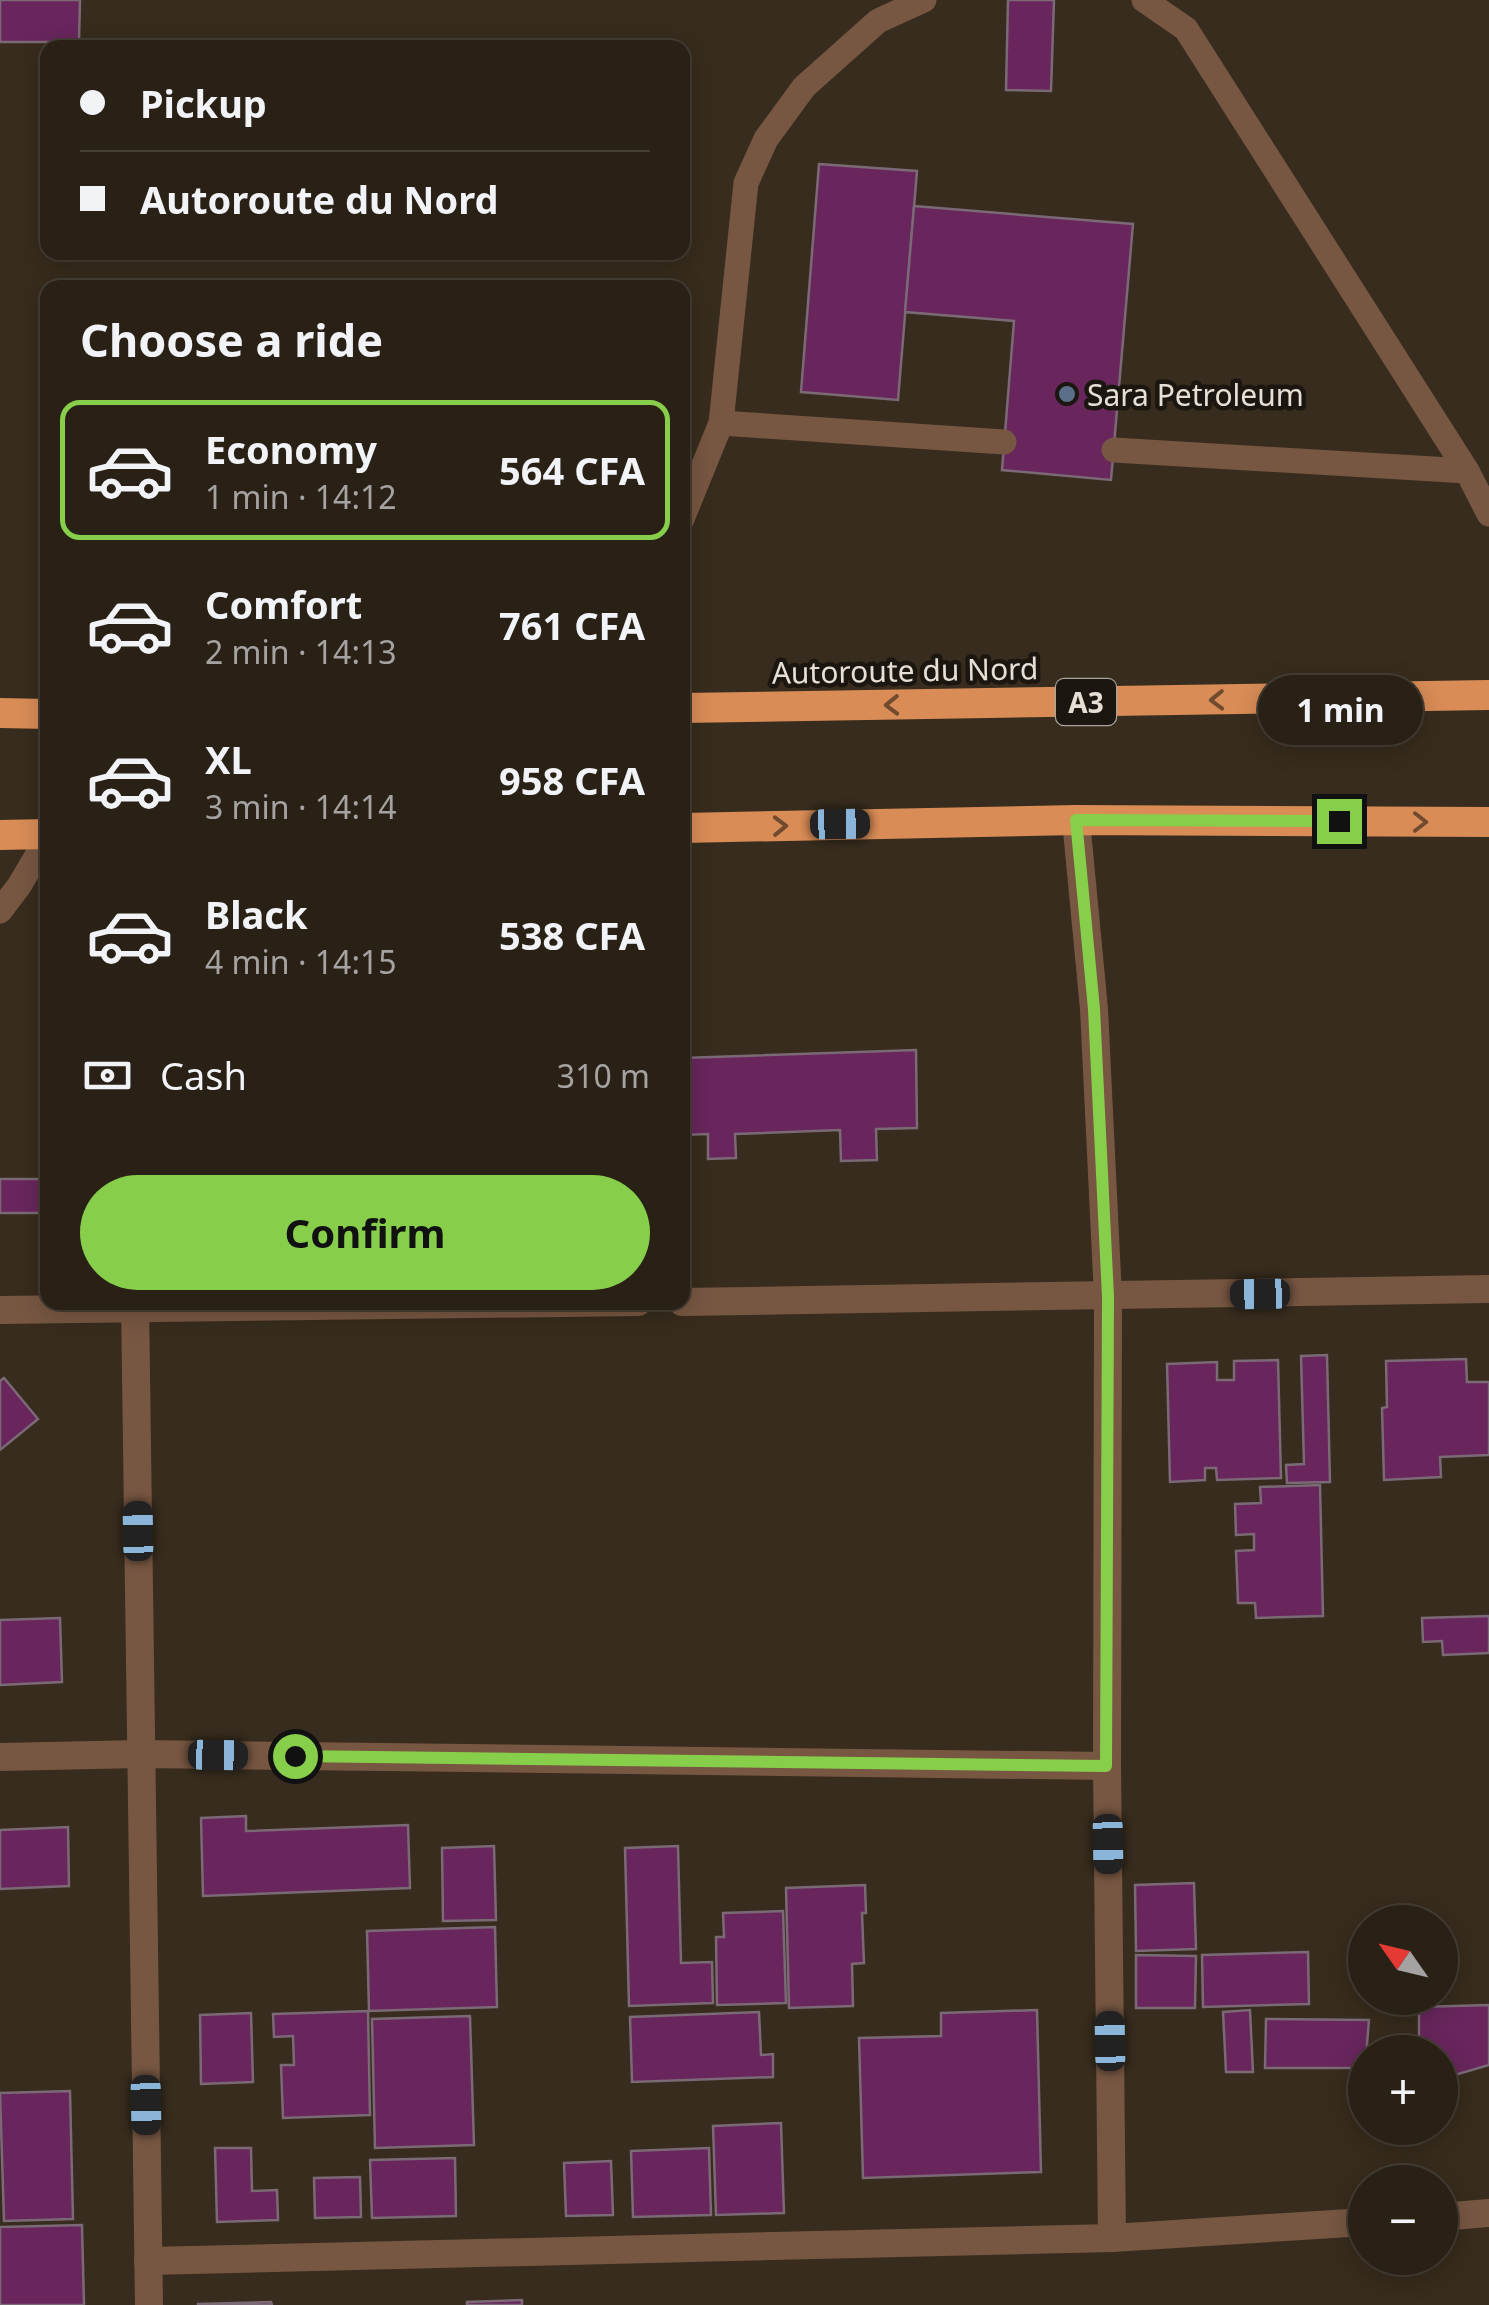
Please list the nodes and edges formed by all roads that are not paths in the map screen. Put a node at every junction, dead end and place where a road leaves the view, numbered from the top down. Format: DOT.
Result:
graph roads {
  1 [pos="924,0"];
  2 [pos="1144,0"];
  3 [pos="722,423"];
  4 [pos="1004,442"];
  5 [pos="1114,450"];
  6 [pos="1467,472"];
  7 [pos="690,500"];
  8 [pos="1489,514"];
  9 [pos="1489,695"];
  10 [pos="690,708"];
  11 [pos="0,713"];
  12 [pos="40,714"];
  13 [pos="1076,820"];
  14 [pos="1489,822"];
  15 [pos="690,828"];
  16 [pos="0,835"];
  17 [pos="40,836"];
  18 [pos="40,850"];
  19 [pos="0,911"];
  20 [pos="1489,1289"];
  21 [pos="1108,1297"];
  22 [pos="690,1302"];
  23 [pos="40,1309"];
  24 [pos="0,1310"];
  25 [pos="135,1310"];
  26 [pos="141,1754"];
  27 [pos="0,1758"];
  28 [pos="1106,1766"];
  29 [pos="1489,2214"];
  30 [pos="1458,2216"];
  31 [pos="1348,2223"];
  32 [pos="1112,2238"];
  33 [pos="148,2261"];
  34 [pos="149,2305"];
  1 -- 3 [label="lane"];
  2 -- 6 [label="lane"];
  3 -- 4 [label="lane"];
  3 -- 7 [label="lane"];
  5 -- 6 [label="lane"];
  6 -- 8 [label="lane"];
  9 -- 10 [label="highway, Autoroute du Nord / A3, one-way"];
  11 -- 12 [label="highway"];
  13 -- 14 [label="highway, one-way"];
  15 -- 13 [label="highway, one-way"];
  13 -- 21 [label="street"];
  16 -- 17 [label="highway"];
  18 -- 19 [label="lane"];
  20 -- 21 [label="street"];
  21 -- 22 [label="street"];
  21 -- 28 [label="street"];
  23 -- 24 [label="street"];
  25 -- 26 [label="street"];
  26 -- 27 [label="street"];
  26 -- 28 [label="street"];
  26 -- 33 [label="street"];
  28 -- 32 [label="street"];
  29 -- 30 [label="street"];
  31 -- 32 [label="street"];
  32 -- 33 [label="street"];
  33 -- 34 [label="street"];
}
